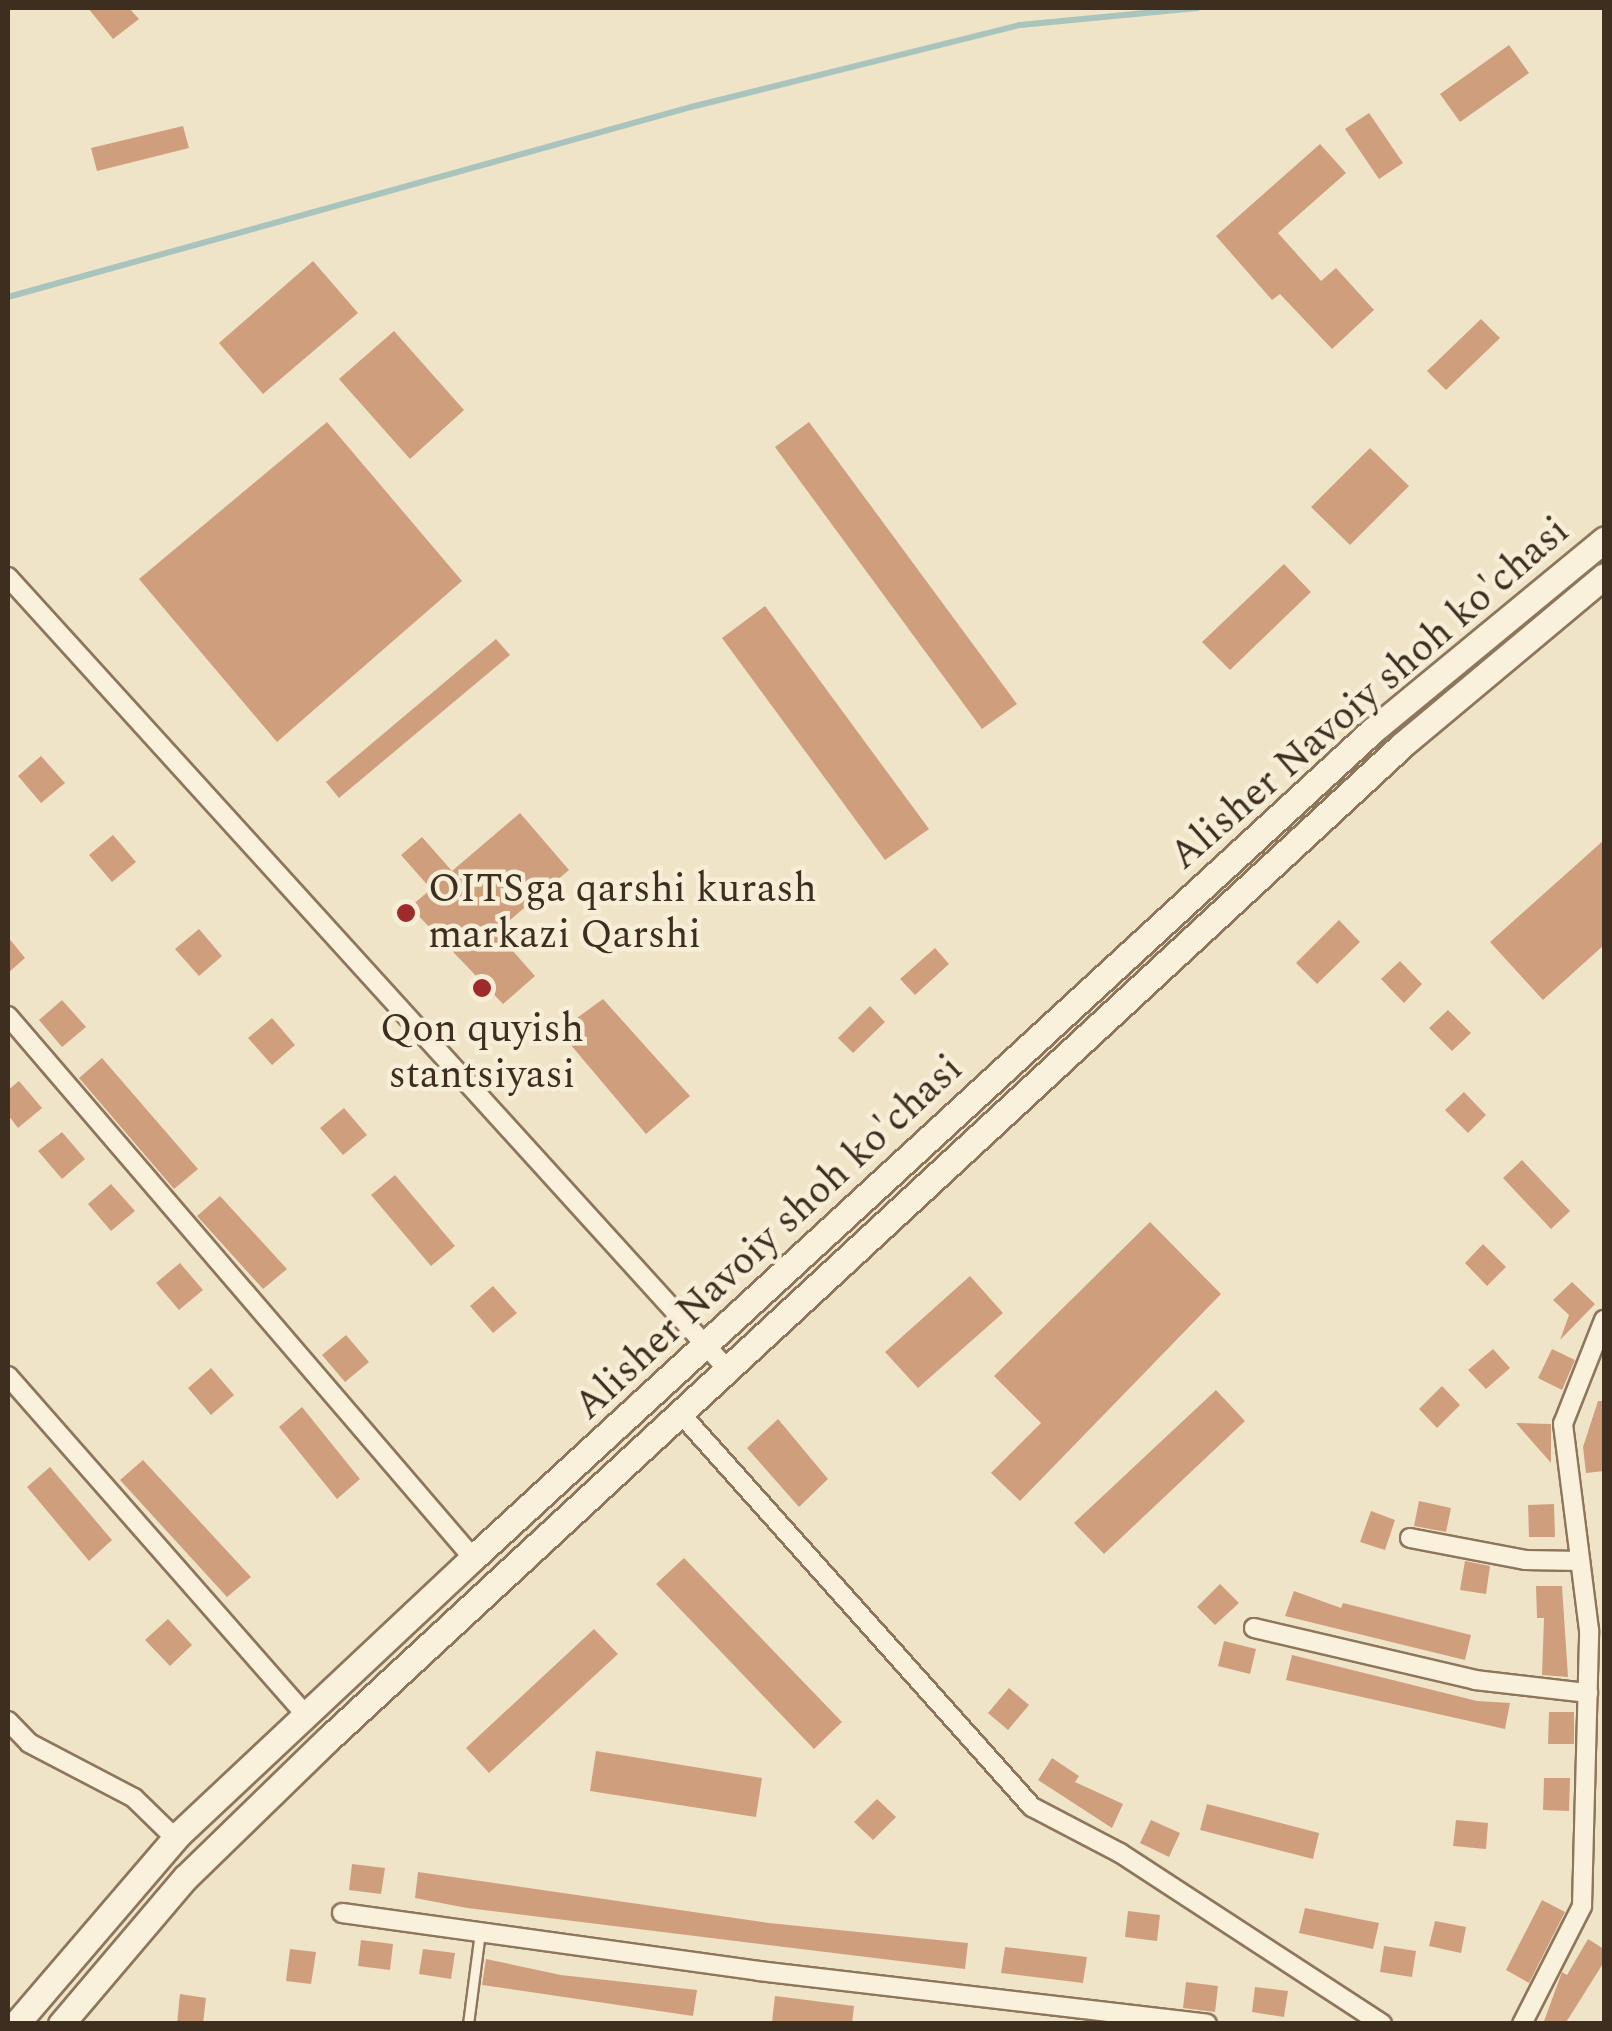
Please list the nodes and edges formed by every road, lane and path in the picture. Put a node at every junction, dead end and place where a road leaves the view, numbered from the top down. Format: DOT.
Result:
graph roads {
  1 [pos="1604,540"];
  2 [pos="1604,576"];
  3 [pos="8,578"];
  4 [pos="8,1016"];
  5 [pos="1604,1320"];
  6 [pos="708,1348"];
  7 [pos="728,1370"];
  8 [pos="8,1376"];
  9 [pos="681,1414"];
  10 [pos="1410,1538"];
  11 [pos="474,1558"];
  12 [pos="1580,1561"];
  13 [pos="1254,1628"];
  14 [pos="1588,1693"];
  15 [pos="306,1714"];
  16 [pos="8,1721"];
  17 [pos="175,1838"];
  18 [pos="342,1913"];
  19 [pos="480,1932"];
  20 [pos="16,2024"];
  21 [pos="60,2024"];
  22 [pos="468,2024"];
  23 [pos="1208,2024"];
  24 [pos="1382,2024"];
  25 [pos="1522,2024"];
  1 -- 6 [label="main road, Alisher Navoiy shoh ko'chasi"];
  2 -- 7 [label="main road, Alisher Navoiy shoh ko'chasi"];
  3 -- 6 [label="street"];
  4 -- 11 [label="street"];
  5 -- 12 [label="street"];
  6 -- 7 [label="street"];
  6 -- 11 [label="main road, Alisher Navoiy shoh ko'chasi"];
  7 -- 9 [label="main road, Alisher Navoiy shoh ko'chasi"];
  8 -- 15 [label="street"];
  9 -- 21 [label="main road, Alisher Navoiy shoh ko'chasi"];
  9 -- 24 [label="street"];
  10 -- 12 [label="street"];
  11 -- 15 [label="main road, Alisher Navoiy shoh ko'chasi"];
  12 -- 14 [label="street"];
  13 -- 14 [label="street"];
  14 -- 25 [label="street"];
  15 -- 17 [label="main road, Alisher Navoiy shoh ko'chasi"];
  16 -- 17 [label="street"];
  17 -- 20 [label="main road, Alisher Navoiy shoh ko'chasi"];
  18 -- 19 [label="street"];
  19 -- 22 [label="lane"];
  19 -- 23 [label="street"];
}
